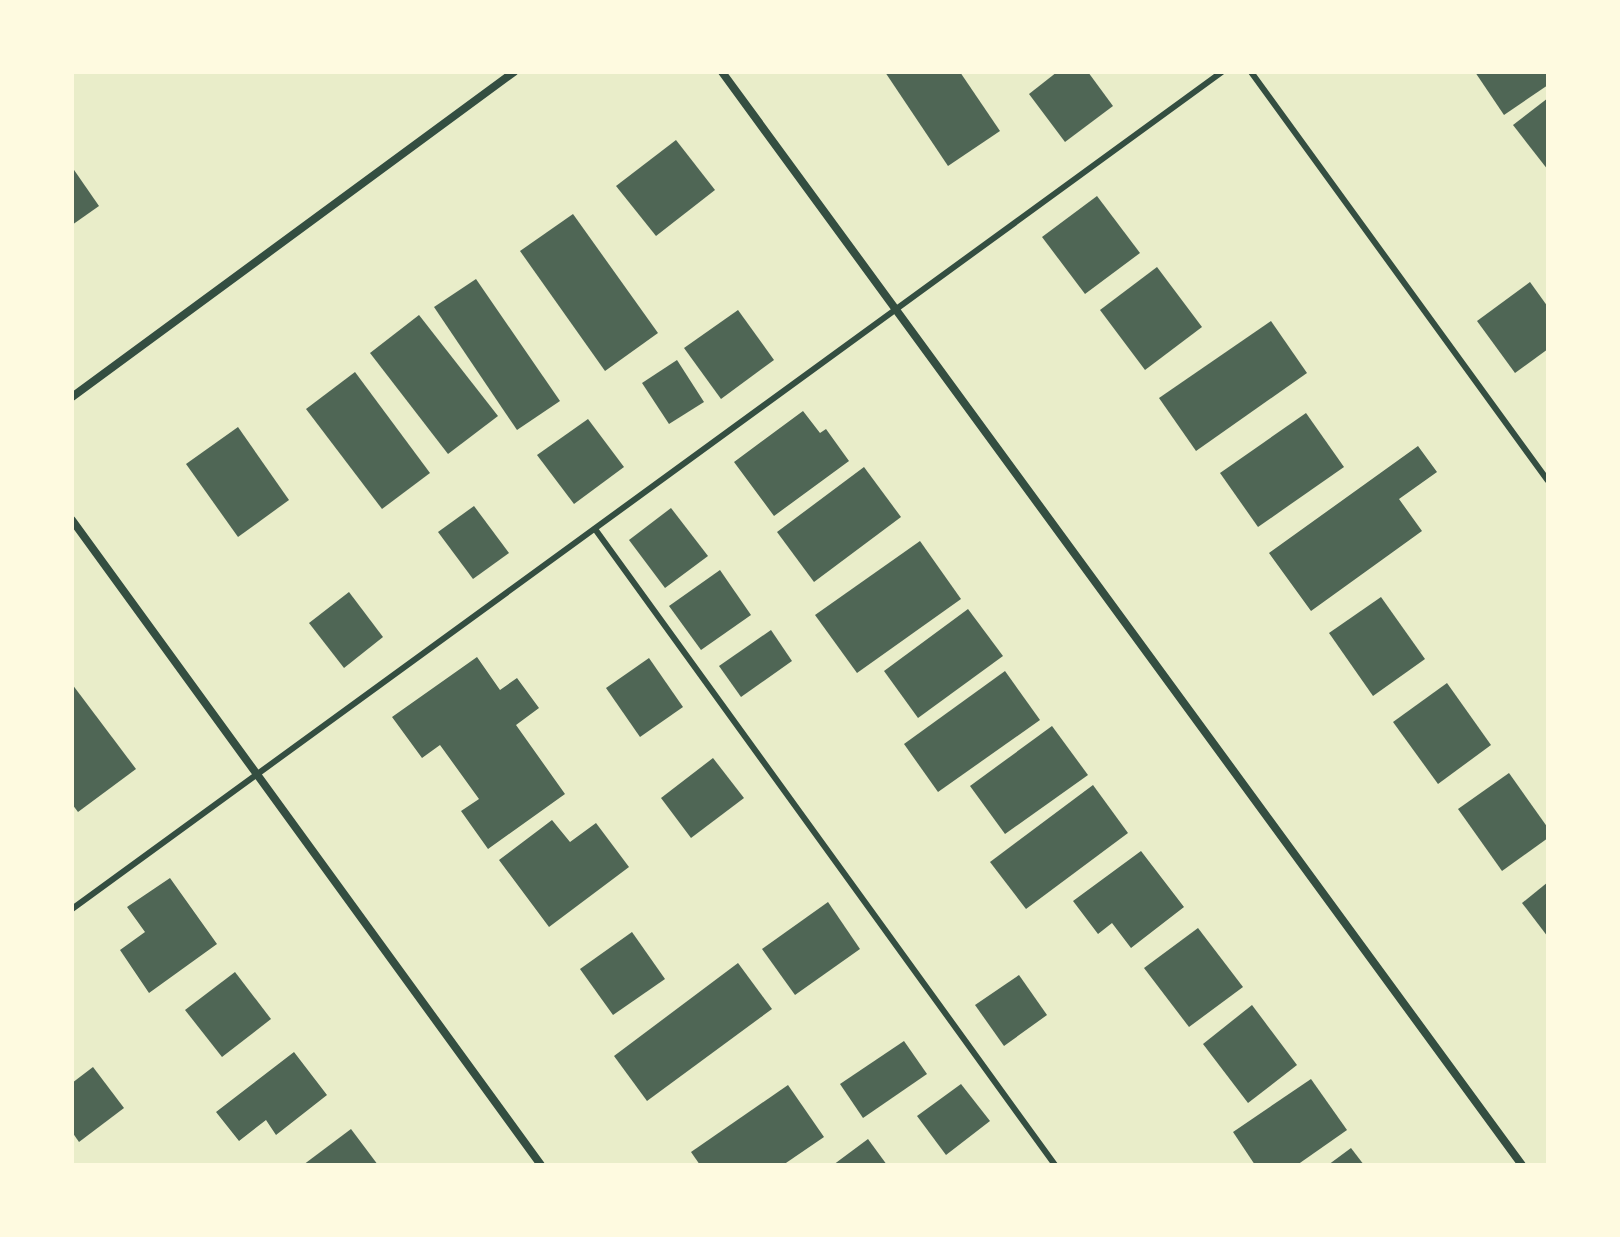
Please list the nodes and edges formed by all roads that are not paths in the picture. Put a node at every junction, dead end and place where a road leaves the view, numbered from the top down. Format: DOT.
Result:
graph roads {
  1 [pos="514,72"];
  2 [pos="722,72"];
  3 [pos="1222,72"];
  4 [pos="1251,72"];
  5 [pos="896,310"];
  6 [pos="72,397"];
  7 [pos="1548,481"];
  8 [pos="72,520"];
  9 [pos="595,529"];
  10 [pos="256,774"];
  11 [pos="72,909"];
  12 [pos="541,1165"];
  13 [pos="1055,1165"];
  14 [pos="1522,1165"];
  1 -- 6 [label="street"];
  2 -- 5 [label="street"];
  3 -- 5 [label="lane"];
  4 -- 7 [label="lane"];
  5 -- 9 [label="lane"];
  5 -- 14 [label="street"];
  8 -- 10 [label="street"];
  9 -- 10 [label="lane"];
  9 -- 13 [label="lane"];
  10 -- 11 [label="lane"];
  10 -- 12 [label="street"];
}
